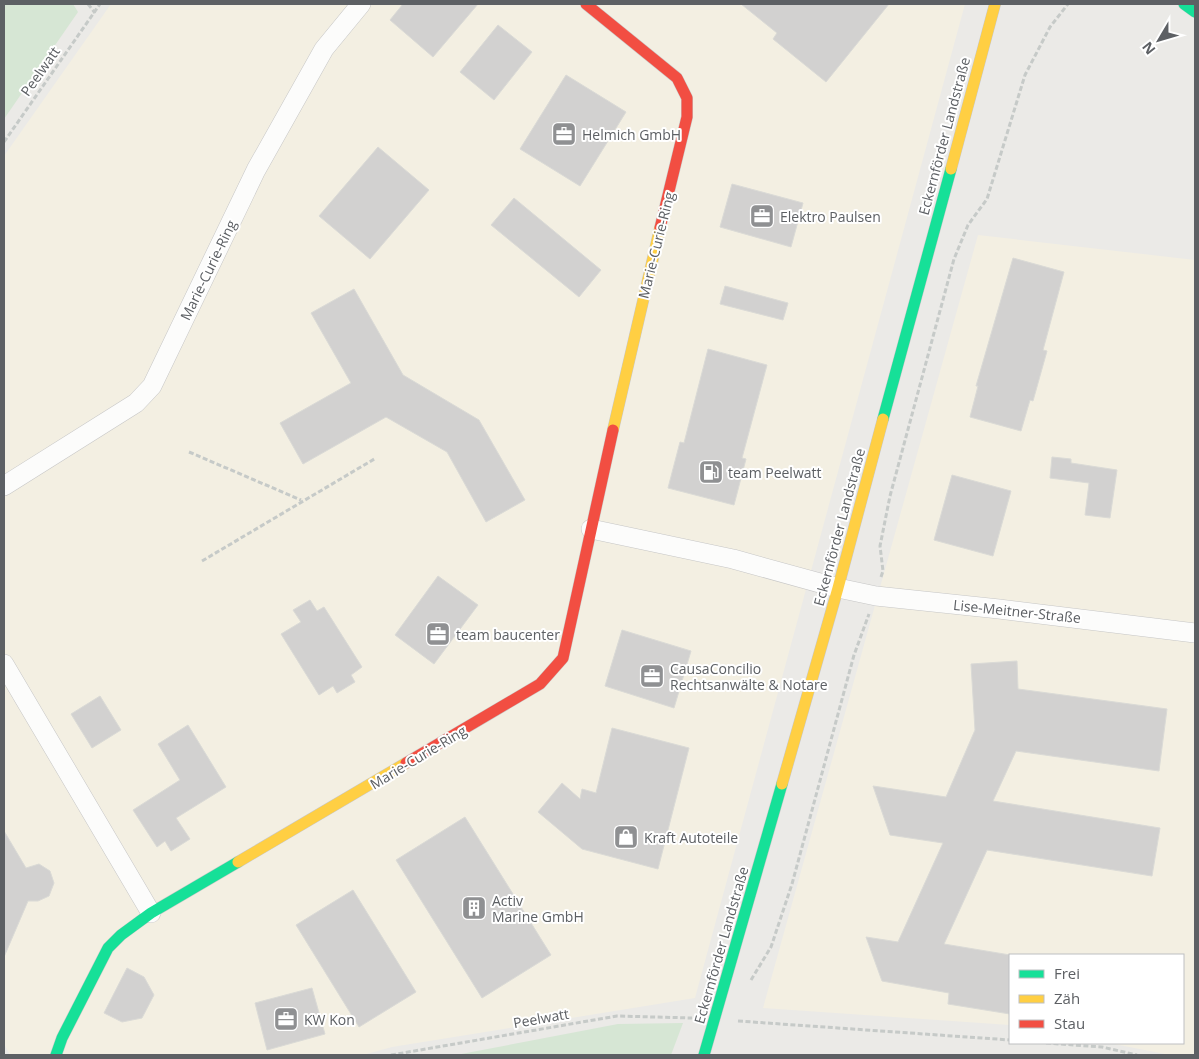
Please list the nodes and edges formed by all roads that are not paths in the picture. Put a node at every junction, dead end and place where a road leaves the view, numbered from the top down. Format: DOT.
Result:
graph roads {
  1 [pos="361,4"];
  2 [pos="586,4"];
  3 [pos="995,4"];
  4 [pos="1184,4"];
  5 [pos="1195,12"];
  6 [pos="4,486"];
  7 [pos="590,529"];
  8 [pos="838,588"];
  9 [pos="1195,632"];
  10 [pos="4,664"];
  11 [pos="151,913"];
  12 [pos="56,1055"];
  13 [pos="704,1055"];
  1 -- 6 [label="street, Marie-Curie-Ring"];
  2 -- 7 [label="street, Marie-Curie-Ring"];
  3 -- 8 [label="street, Eckernförder Landstraße"];
  4 -- 5 [label="street"];
  7 -- 8 [label="street"];
  7 -- 11 [label="street, Marie-Curie-Ring"];
  8 -- 9 [label="street, Lise-Meitner-Straße"];
  8 -- 13 [label="street, Eckernförder Landstraße"];
  10 -- 11 [label="street"];
  11 -- 12 [label="street, Marie-Curie-Ring"];
}
